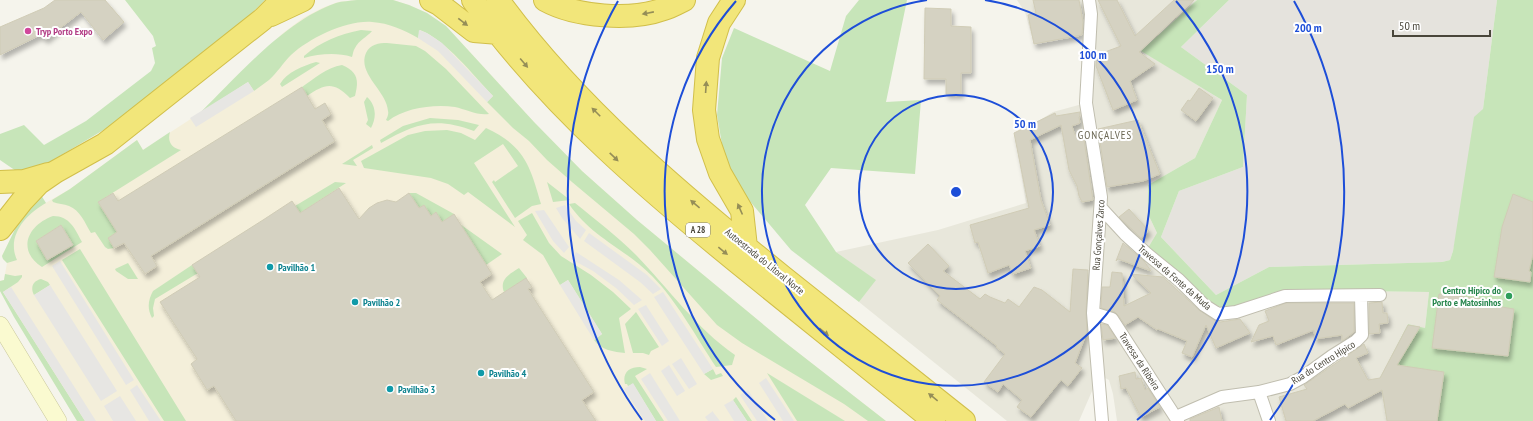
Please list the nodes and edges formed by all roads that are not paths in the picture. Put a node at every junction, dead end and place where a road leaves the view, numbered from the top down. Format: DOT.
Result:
graph roads {
  1 [pos="282,0"];
  2 [pos="303,0"];
  3 [pos="431,0"];
  4 [pos="473,0"];
  5 [pos="498,0"];
  6 [pos="545,0"];
  7 [pos="684,0"];
  8 [pos="734,0"];
  9 [pos="1089,0"];
  10 [pos="263,19"];
  11 [pos="499,33"];
  12 [pos="55,172"];
  13 [pos="0,182"];
  14 [pos="1100,208"];
  15 [pos="0,229"];
  16 [pos="746,247"];
  17 [pos="1380,295"];
  18 [pos="1361,296"];
  19 [pos="1093,313"];
  20 [pos="1,325"];
  21 [pos="1259,392"];
  22 [pos="1177,419"];
  23 [pos="58,421"];
  24 [pos="934,421"];
  25 [pos="964,421"];
  26 [pos="1102,421"];
  27 [pos="1269,421"];
  1 -- 10 [label="highway"];
  2 -- 10 [label="highway"];
  3 -- 11 [label="highway, one-way"];
  4 -- 11 [label="highway, Autoestrada do Litoral Norte / A 28"];
  16 -- 5 [label="highway, Autoestrada do Litoral Norte / A 28, one-way"];
  7 -- 6 [label="highway, one-way"];
  16 -- 8 [label="highway, one-way"];
  9 -- 14 [label="street, Rua Gonçalves Zarco"];
  10 -- 12 [label="highway"];
  11 -- 24 [label="highway, Autoestrada do Litoral Norte / A 28, one-way"];
  12 -- 13 [label="highway"];
  12 -- 15 [label="highway"];
  14 -- 18 [label="street, Travessa da Fonte da Muda"];
  14 -- 19 [label="street, Rua Gonçalves Zarco"];
  25 -- 16 [label="highway, Autoestrada do Litoral Norte / A 28, one-way"];
  17 -- 18 [label="street, Travessa da Fonte da Muda"];
  18 -- 21 [label="street, Rua do Centro Hípico"];
  19 -- 22 [label="street, Travessa da Ribeira"];
  19 -- 26 [label="street, Rua Gonçalves Zarco"];
  20 -- 23 [label="main road"];
  21 -- 22 [label="street, Rua do Centro Hípico"];
  21 -- 27 [label="street"];
}
